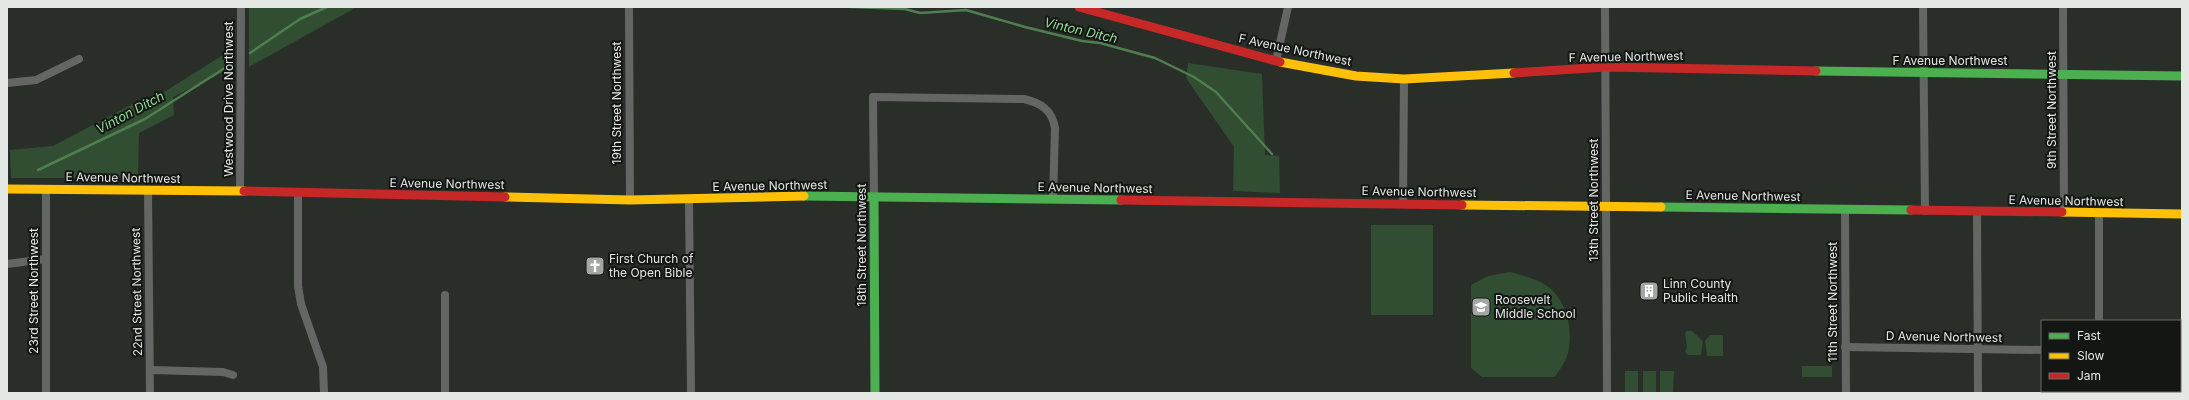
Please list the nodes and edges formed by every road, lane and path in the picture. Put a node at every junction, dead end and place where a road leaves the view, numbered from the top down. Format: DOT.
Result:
graph roads {
  1 [pos="241,7"];
  2 [pos="629,7"];
  3 [pos="1079,7"];
  4 [pos="1288,7"];
  5 [pos="1606,7"];
  6 [pos="1923,7"];
  7 [pos="2063,7"];
  8 [pos="79,59"];
  9 [pos="1276,61"];
  10 [pos="1606,66"];
  11 [pos="1923,73"];
  12 [pos="2063,73"];
  13 [pos="2182,76"];
  14 [pos="1404,79"];
  15 [pos="7,83"];
  16 [pos="7,188"];
  17 [pos="46,189"];
  18 [pos="148,190"];
  19 [pos="240,191"];
  20 [pos="298,193"];
  21 [pos="874,198"];
  22 [pos="1053,199"];
  23 [pos="630,200"];
  24 [pos="689,200"];
  25 [pos="1403,204"];
  26 [pos="1606,206"];
  27 [pos="1845,210"];
  28 [pos="1925,211"];
  29 [pos="1977,212"];
  30 [pos="2064,213"];
  31 [pos="2099,214"];
  32 [pos="2182,214"];
  33 [pos="46,259"];
  34 [pos="7,264"];
  35 [pos="445,295"];
  36 [pos="2099,320"];
  37 [pos="1845,347"];
  38 [pos="1978,349"];
  39 [pos="2041,350"];
  40 [pos="150,370"];
  41 [pos="232,375"];
  42 [pos="46,393"];
  43 [pos="150,393"];
  44 [pos="324,393"];
  45 [pos="445,393"];
  46 [pos="691,393"];
  47 [pos="875,393"];
  48 [pos="1607,393"];
  49 [pos="1846,393"];
  50 [pos="1978,393"];
  1 -- 19 [label="street, Westwood Drive Northwest"];
  2 -- 23 [label="street, 19th Street Northwest"];
  3 -- 9 [label="street, F Avenue Northwest"];
  4 -- 9 [label="street"];
  5 -- 10 [label="street, 13th Street Northwest"];
  6 -- 11 [label="street"];
  7 -- 12 [label="street, 9th Street Northwest"];
  8 -- 15 [label="street"];
  9 -- 14 [label="street, F Avenue Northwest"];
  10 -- 11 [label="street, F Avenue Northwest"];
  10 -- 14 [label="street, F Avenue Northwest"];
  10 -- 26 [label="street, 13th Street Northwest"];
  11 -- 12 [label="street, F Avenue Northwest"];
  11 -- 28 [label="street"];
  12 -- 13 [label="street, F Avenue Northwest"];
  12 -- 30 [label="street, 9th Street Northwest"];
  14 -- 25 [label="street"];
  16 -- 17 [label="street, E Avenue Northwest"];
  17 -- 18 [label="street, E Avenue Northwest"];
  17 -- 33 [label="street, 23rd Street Northwest"];
  18 -- 19 [label="street, E Avenue Northwest"];
  18 -- 40 [label="street, 22nd Street Northwest"];
  19 -- 20 [label="street, E Avenue Northwest"];
  20 -- 23 [label="street, E Avenue Northwest"];
  20 -- 44 [label="street"];
  21 -- 22 [label="street, E Avenue Northwest"];
  21 -- 22 [label="street, 18th Street Northwest"];
  21 -- 24 [label="street, E Avenue Northwest"];
  21 -- 47 [label="street, 18th Street Northwest"];
  22 -- 25 [label="street, E Avenue Northwest"];
  23 -- 24 [label="street, E Avenue Northwest"];
  24 -- 46 [label="street"];
  25 -- 26 [label="street, E Avenue Northwest"];
  26 -- 27 [label="street, E Avenue Northwest"];
  26 -- 48 [label="street, 13th Street Northwest"];
  27 -- 28 [label="street, E Avenue Northwest"];
  27 -- 37 [label="street, 11th Street Northwest"];
  28 -- 29 [label="street, E Avenue Northwest"];
  29 -- 30 [label="street, E Avenue Northwest"];
  29 -- 38 [label="street"];
  30 -- 31 [label="street, E Avenue Northwest"];
  31 -- 32 [label="street, E Avenue Northwest"];
  31 -- 36 [label="street"];
  33 -- 34 [label="street"];
  33 -- 42 [label="street, 23rd Street Northwest"];
  35 -- 45 [label="street"];
  37 -- 38 [label="street, D Avenue Northwest"];
  37 -- 49 [label="street, 11th Street Northwest"];
  38 -- 39 [label="street, D Avenue Northwest"];
  38 -- 50 [label="street"];
  40 -- 41 [label="street"];
  40 -- 43 [label="street, 22nd Street Northwest"];
}
